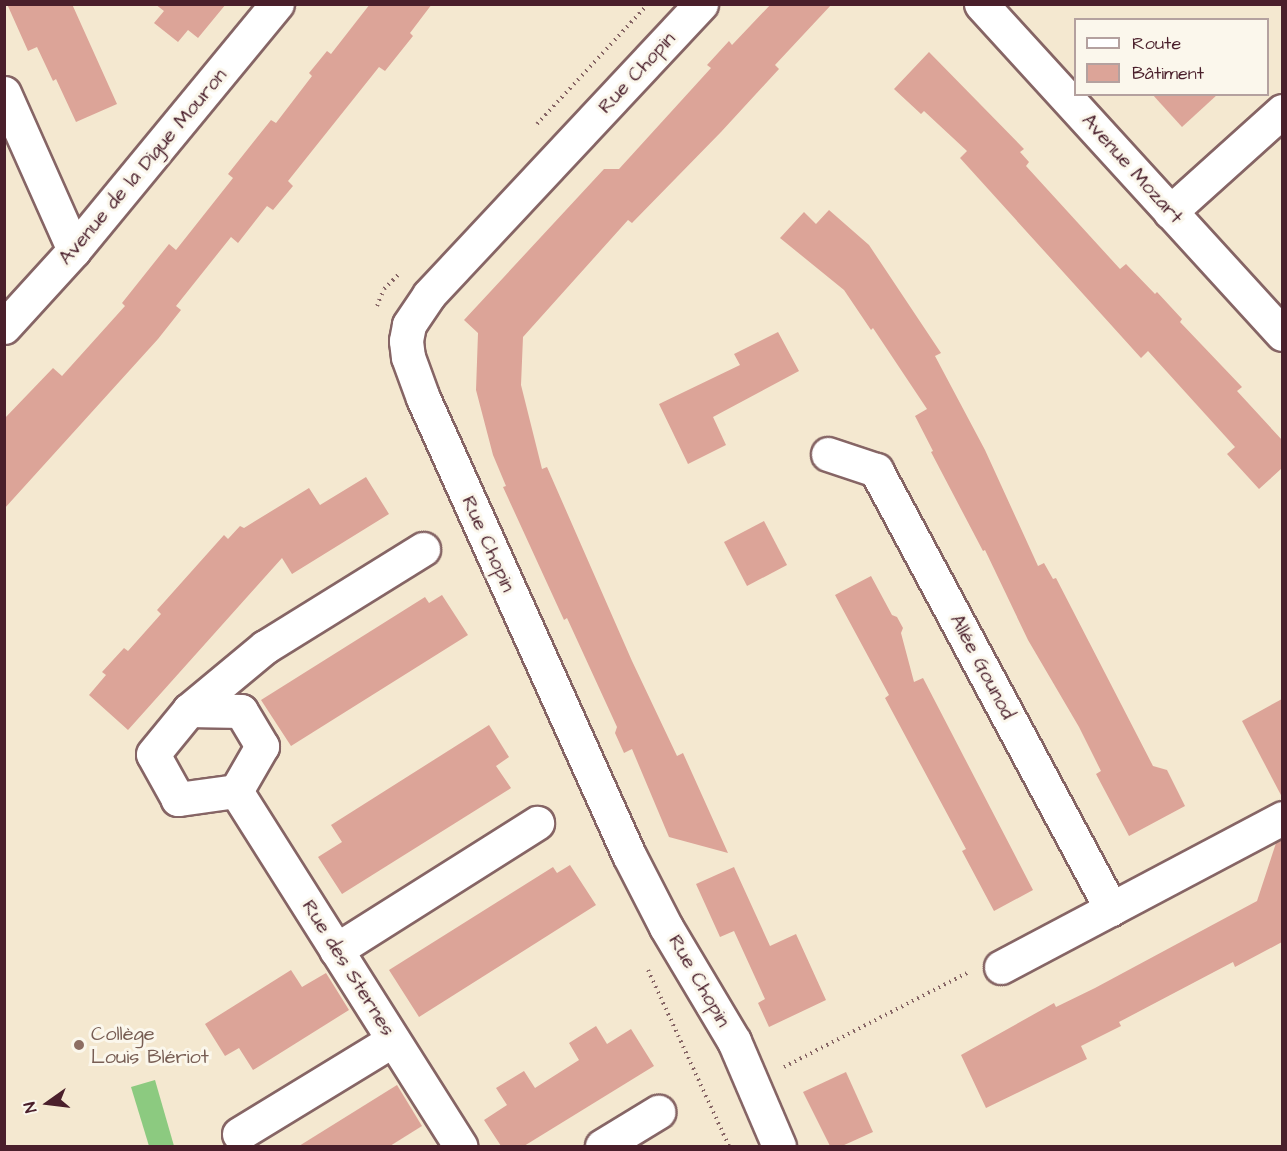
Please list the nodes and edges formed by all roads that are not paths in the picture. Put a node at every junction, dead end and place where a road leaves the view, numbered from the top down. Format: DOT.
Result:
graph roads {
  1 [pos="278,4"];
  2 [pos="701,4"];
  3 [pos="981,4"];
  4 [pos="4,93"];
  5 [pos="1282,111"];
  6 [pos="1170,212"];
  7 [pos="74,250"];
  8 [pos="4,327"];
  9 [pos="1282,334"];
  10 [pos="828,454"];
  11 [pos="423,549"];
  12 [pos="189,710"];
  13 [pos="236,790"];
  14 [pos="1282,818"];
  15 [pos="537,823"];
  16 [pos="1111,909"];
  17 [pos="336,950"];
  18 [pos="1000,967"];
  19 [pos="393,1040"];
  20 [pos="658,1112"];
  21 [pos="239,1134"];
  22 [pos="460,1146"];
  23 [pos="602,1146"];
  24 [pos="779,1146"];
  1 -- 7 [label="street, Avenue de la Digue Mouron"];
  2 -- 24 [label="street, Rue Chopin"];
  3 -- 6 [label="street, Avenue Mozart"];
  4 -- 7 [label="street"];
  5 -- 6 [label="street"];
  6 -- 9 [label="street, Avenue Mozart"];
  7 -- 8 [label="street, Avenue de la Digue Mouron"];
  10 -- 16 [label="street, Allée Gounod"];
  11 -- 12 [label="street"];
  12 -- 13 [label="street"];
  12 -- 13 [label="street"];
  13 -- 17 [label="street, Rue des Sternes"];
  14 -- 16 [label="street"];
  15 -- 17 [label="street"];
  16 -- 18 [label="street"];
  17 -- 19 [label="street, Rue des Sternes"];
  19 -- 21 [label="street"];
  19 -- 22 [label="street, Rue des Sternes"];
  20 -- 23 [label="street"];
}
